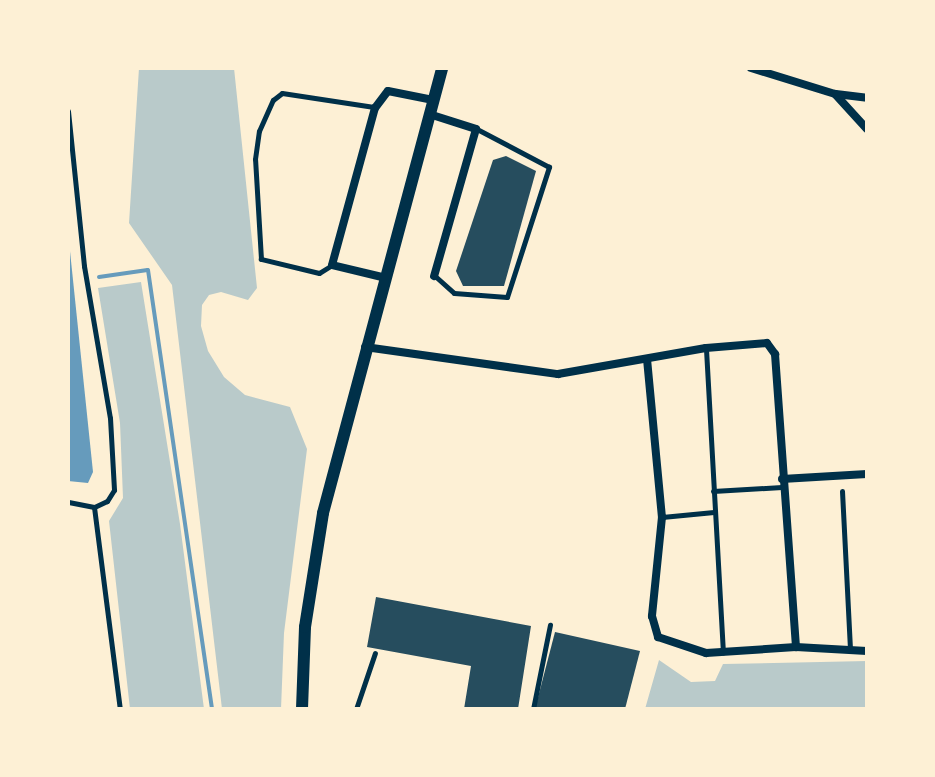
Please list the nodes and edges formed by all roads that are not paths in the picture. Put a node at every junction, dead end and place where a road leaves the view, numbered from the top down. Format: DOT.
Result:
graph roads {
  1 [pos="442,68"];
  2 [pos="751,68"];
  3 [pos="835,94"];
  4 [pos="867,98"];
  5 [pos="433,100"];
  6 [pos="375,108"];
  7 [pos="68,111"];
  8 [pos="429,114"];
  9 [pos="476,129"];
  10 [pos="867,129"];
  11 [pos="332,265"];
  12 [pos="434,276"];
  13 [pos="382,277"];
  14 [pos="363,347"];
  15 [pos="706,348"];
  16 [pos="647,359"];
  17 [pos="867,474"];
  18 [pos="782,483"];
  19 [pos="713,491"];
  20 [pos="842,491"];
  21 [pos="68,502"];
  22 [pos="94,507"];
  23 [pos="714,512"];
  24 [pos="662,517"];
  25 [pos="550,625"];
  26 [pos="796,647"];
  27 [pos="850,650"];
  28 [pos="867,651"];
  29 [pos="375,653"];
  30 [pos="723,653"];
  31 [pos="120,709"];
  32 [pos="302,709"];
  33 [pos="356,709"];
  34 [pos="533,709"];
  1 -- 5 [label="main road"];
  2 -- 3 [label="street"];
  3 -- 4 [label="street"];
  3 -- 10 [label="street"];
  5 -- 6 [label="street"];
  5 -- 8 [label="main road"];
  6 -- 11 [label="street"];
  6 -- 11 [label="lane"];
  7 -- 22 [label="lane"];
  8 -- 9 [label="street"];
  8 -- 13 [label="main road"];
  9 -- 12 [label="street"];
  9 -- 12 [label="lane"];
  11 -- 13 [label="street"];
  13 -- 14 [label="main road"];
  14 -- 16 [label="street"];
  14 -- 32 [label="main road"];
  15 -- 16 [label="street"];
  15 -- 18 [label="street"];
  15 -- 19 [label="lane"];
  16 -- 24 [label="street"];
  17 -- 18 [label="street"];
  18 -- 19 [label="lane"];
  18 -- 26 [label="street"];
  19 -- 23 [label="lane"];
  20 -- 27 [label="lane"];
  21 -- 22 [label="lane"];
  22 -- 31 [label="lane"];
  23 -- 24 [label="lane"];
  23 -- 30 [label="lane"];
  24 -- 30 [label="street"];
  25 -- 34 [label="lane"];
  26 -- 27 [label="street"];
  26 -- 30 [label="street"];
  27 -- 28 [label="street"];
  29 -- 33 [label="lane"];
}
